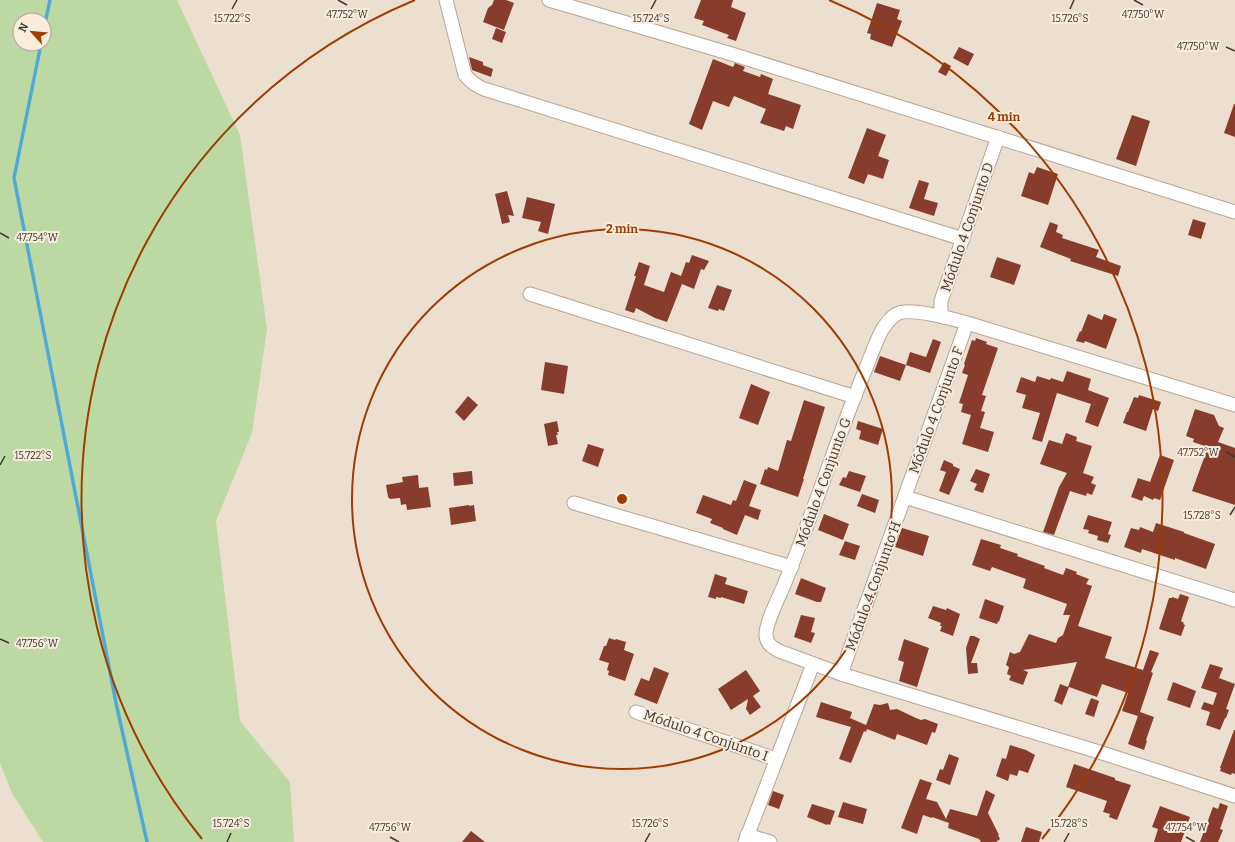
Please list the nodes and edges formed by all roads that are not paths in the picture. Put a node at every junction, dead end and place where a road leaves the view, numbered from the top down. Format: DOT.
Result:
graph roads {
  1 [pos="446,0"];
  2 [pos="549,0"];
  3 [pos="998,137"];
  4 [pos="1235,212"];
  5 [pos="963,239"];
  6 [pos="530,294"];
  7 [pos="944,317"];
  8 [pos="967,323"];
  9 [pos="855,397"];
  10 [pos="1235,406"];
  11 [pos="905,497"];
  12 [pos="574,503"];
  13 [pos="792,567"];
  14 [pos="1235,600"];
  15 [pos="812,664"];
  16 [pos="840,674"];
  17 [pos="636,712"];
  18 [pos="776,759"];
  19 [pos="1235,796"];
  20 [pos="746,838"];
  21 [pos="770,842"];
  1 -- 5 [label="street"];
  2 -- 3 [label="street"];
  3 -- 4 [label="street"];
  3 -- 5 [label="street, Módulo 4 Conjunto D"];
  5 -- 7 [label="street, Módulo 4 Conjunto D"];
  6 -- 9 [label="street"];
  7 -- 8 [label="street, Módulo 4 Conjunto G"];
  7 -- 9 [label="street, Módulo 4 Conjunto G"];
  8 -- 10 [label="street, Módulo 4 Conjunto G"];
  8 -- 11 [label="street, Módulo 4 Conjunto F"];
  9 -- 13 [label="street, Módulo 4 Conjunto G"];
  11 -- 14 [label="street"];
  11 -- 16 [label="street, Módulo 4 Conjunto H"];
  12 -- 13 [label="street"];
  13 -- 15 [label="street"];
  15 -- 16 [label="street"];
  15 -- 18 [label="street"];
  16 -- 19 [label="street"];
  17 -- 18 [label="street, Módulo 4 Conjunto I"];
  18 -- 20 [label="street"];
  20 -- 21 [label="street"];
}
